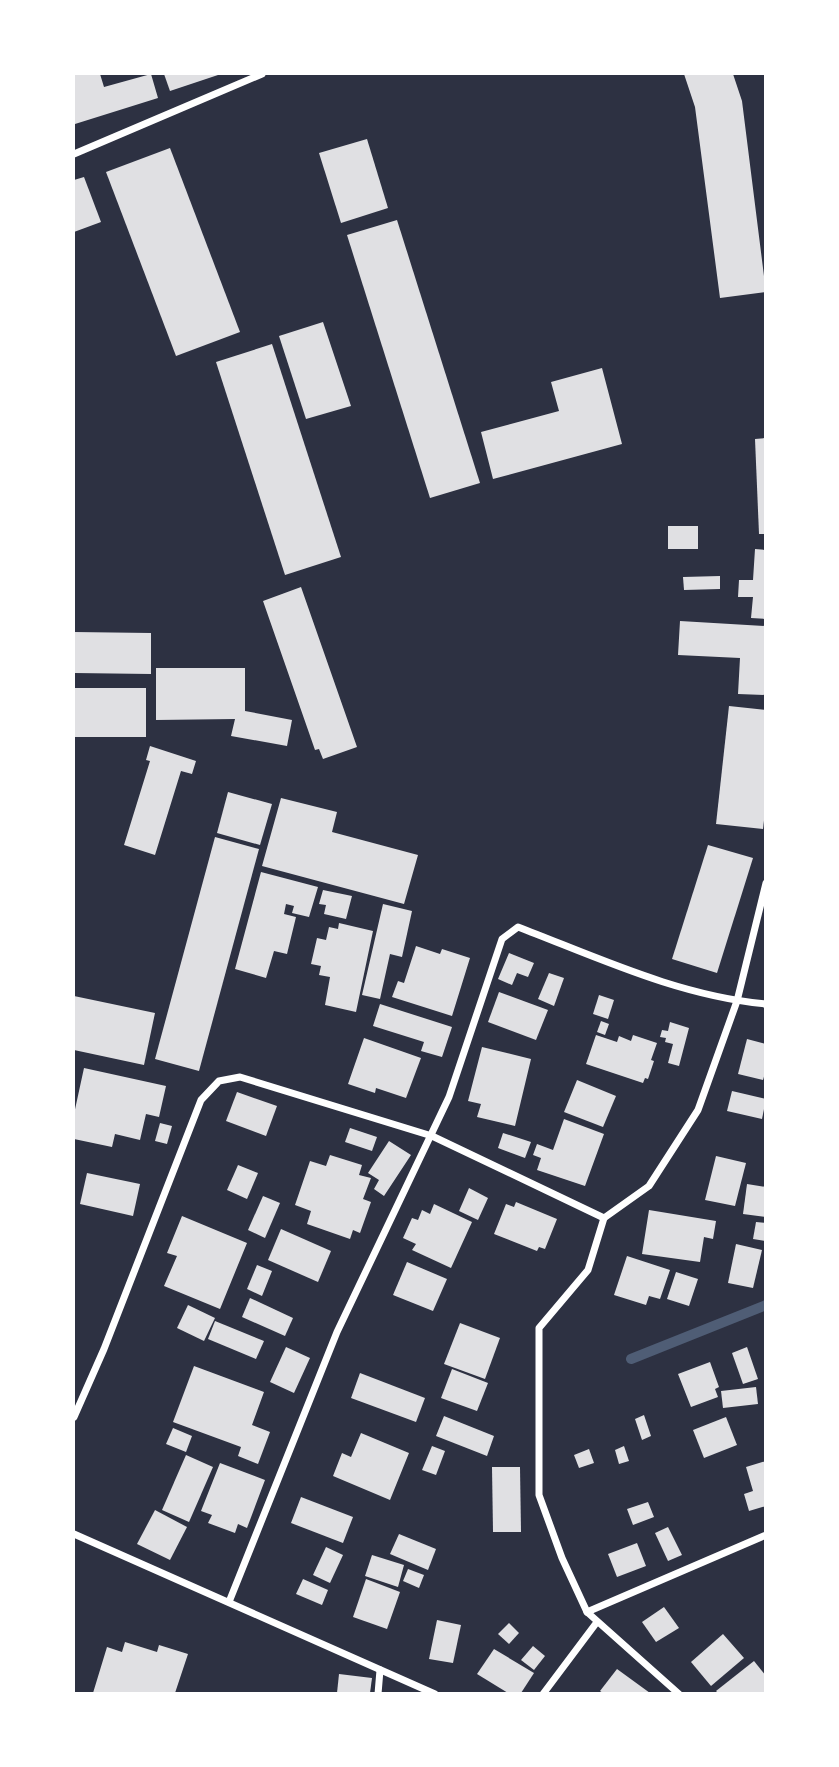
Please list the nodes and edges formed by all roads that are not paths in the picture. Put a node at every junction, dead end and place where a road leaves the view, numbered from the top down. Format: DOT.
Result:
graph roads {
  1 [pos="262,74"];
  2 [pos="74,154"];
  3 [pos="765,883"];
  4 [pos="737,1002"];
  5 [pos="765,1004"];
  6 [pos="432,1136"];
  7 [pos="604,1218"];
  8 [pos="74,1417"];
  9 [pos="74,1534"];
  10 [pos="765,1535"];
  11 [pos="229,1602"];
  12 [pos="587,1612"];
  13 [pos="597,1622"];
  14 [pos="380,1670"];
  15 [pos="377,1693"];
  16 [pos="435,1693"];
  17 [pos="543,1693"];
  18 [pos="679,1693"];
  1 -- 2 [label="street"];
  3 -- 4 [label="street"];
  4 -- 5 [label="street"];
  4 -- 6 [label="street"];
  4 -- 7 [label="street"];
  6 -- 7 [label="street"];
  6 -- 8 [label="street"];
  6 -- 11 [label="street"];
  7 -- 12 [label="street"];
  9 -- 11 [label="street"];
  10 -- 12 [label="street"];
  11 -- 14 [label="street"];
  12 -- 13 [label="street"];
  13 -- 17 [label="street"];
  13 -- 18 [label="street"];
  14 -- 15 [label="street"];
  14 -- 16 [label="street"];
}
